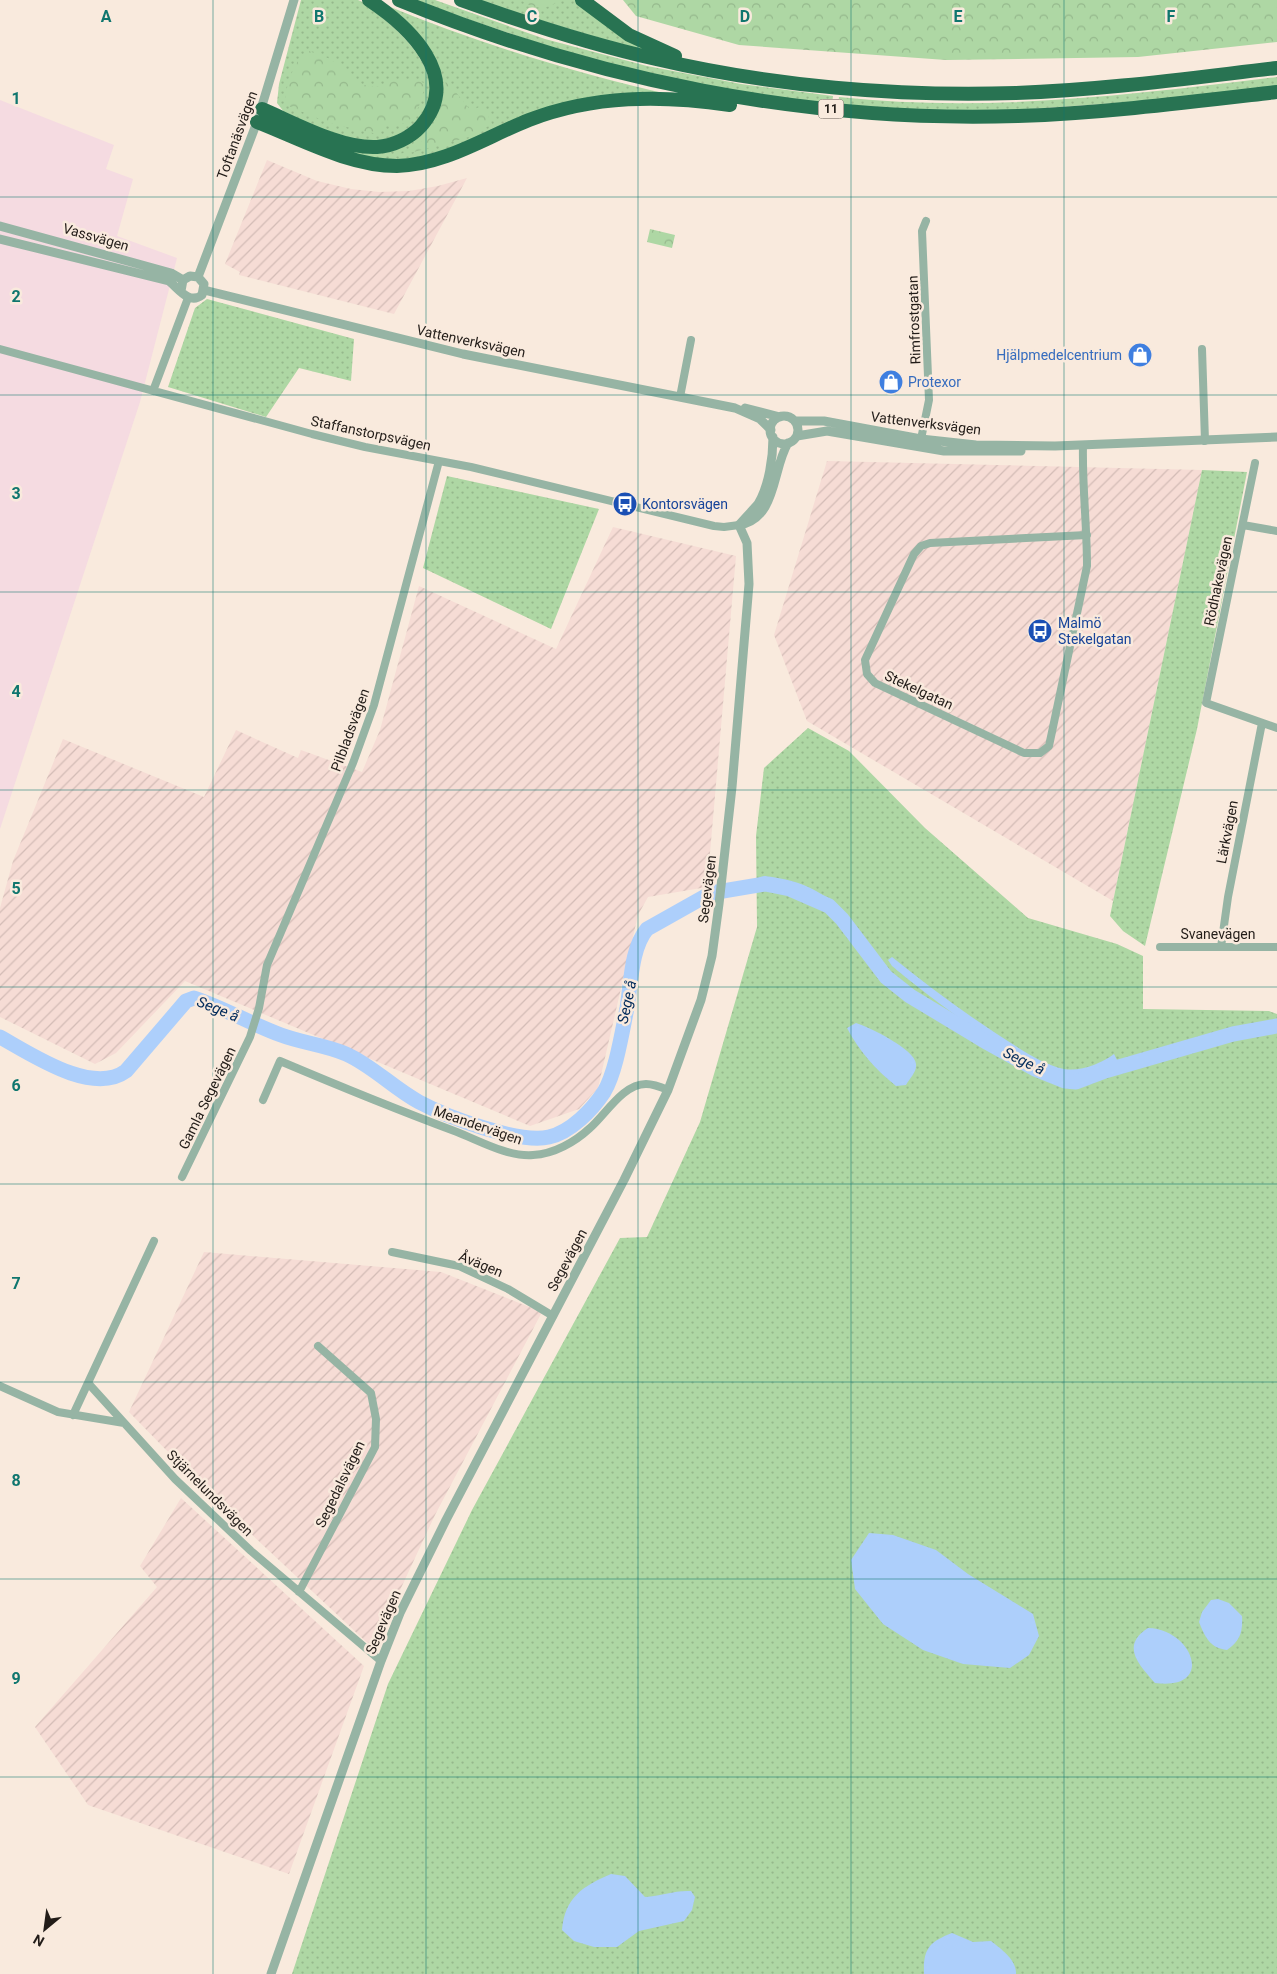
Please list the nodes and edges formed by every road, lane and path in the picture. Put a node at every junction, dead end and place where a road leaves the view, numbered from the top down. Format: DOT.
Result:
graph roads {
  1 [pos="294,0"];
  2 [pos="369,0"];
  3 [pos="399,0"];
  4 [pos="460,0"];
  5 [pos="582,0"];
  6 [pos="1277,68"];
  7 [pos="761,77"];
  8 [pos="1277,92"];
  9 [pos="899,115"];
  10 [pos="259,116"];
  11 [pos="926,221"];
  12 [pos="0,226"];
  13 [pos="0,239"];
  14 [pos="198,277"];
  15 [pos="183,280"];
  16 [pos="204,290"];
  17 [pos="181,291"];
  18 [pos="188,298"];
  19 [pos="690,340"];
  20 [pos="0,349"];
  21 [pos="1202,349"];
  22 [pos="153,391"];
  23 [pos="680,397"];
  24 [pos="735,408"];
  25 [pos="780,417"];
  26 [pos="795,421"];
  27 [pos="772,434"];
  28 [pos="796,436"];
  29 [pos="1277,437"];
  30 [pos="1205,441"];
  31 [pos="788,443"];
  32 [pos="920,444"];
  33 [pos="1083,445"];
  34 [pos="439,461"];
  35 [pos="1255,463"];
  36 [pos="739,525"];
  37 [pos="1242,525"];
  38 [pos="1277,531"];
  39 [pos="1087,535"];
  40 [pos="1262,723"];
  41 [pos="1277,728"];
  42 [pos="1160,947"];
  43 [pos="1221,947"];
  44 [pos="1277,947"];
  45 [pos="260,1004"];
  46 [pos="668,1090"];
  47 [pos="264,1100"];
  48 [pos="182,1177"];
  49 [pos="154,1241"];
  50 [pos="392,1252"];
  51 [pos="553,1316"];
  52 [pos="318,1346"];
  53 [pos="88,1384"];
  54 [pos="0,1386"];
  55 [pos="73,1415"];
  56 [pos="124,1423"];
  57 [pos="299,1592"];
  58 [pos="381,1661"];
  59 [pos="271,1974"];
  1 -- 10 [label="street, Toftanäsvägen"];
  2 -- 10 [label="highway"];
  3 -- 9 [label="highway, 11"];
  4 -- 7 [label="highway, 11"];
  5 -- 7 [label="highway"];
  6 -- 7 [label="highway, 11"];
  8 -- 9 [label="highway, 11"];
  9 -- 10 [label="highway"];
  10 -- 14 [label="street, Toftanäsvägen"];
  11 -- 32 [label="street, Rimfrostgatan"];
  12 -- 15 [label="street, Vassvägen"];
  13 -- 17 [label="street, Vassvägen"];
  14 -- 15 [label="street"];
  14 -- 16 [label="street"];
  15 -- 17 [label="street"];
  16 -- 18 [label="street"];
  16 -- 23 [label="street, Vattenverksvägen"];
  17 -- 18 [label="street"];
  18 -- 22 [label="street"];
  19 -- 23 [label="street"];
  20 -- 22 [label="street, Staffanstorpsvägen"];
  21 -- 30 [label="street"];
  22 -- 34 [label="street, Staffanstorpsvägen"];
  23 -- 24 [label="street, Vattenverksvägen"];
  24 -- 25 [label="street, Vattenverksvägen"];
  24 -- 27 [label="street, Vattenverksvägen"];
  25 -- 26 [label="street"];
  25 -- 27 [label="street"];
  26 -- 28 [label="street"];
  26 -- 32 [label="street, Vattenverksvägen"];
  27 -- 31 [label="street"];
  27 -- 36 [label="street"];
  28 -- 31 [label="street"];
  28 -- 32 [label="street, Vattenverksvägen"];
  29 -- 30 [label="street, Vattenverksvägen"];
  30 -- 33 [label="street, Vattenverksvägen"];
  31 -- 36 [label="street"];
  32 -- 33 [label="street, Vattenverksvägen"];
  33 -- 39 [label="street, Stekelgatan"];
  34 -- 36 [label="street, Staffanstorpsvägen"];
  34 -- 45 [label="street, Pilbladsvägen"];
  35 -- 37 [label="street, Rödhakevägen"];
  36 -- 46 [label="street, Segevägen"];
  37 -- 38 [label="street"];
  37 -- 40 [label="street, Rödhakevägen"];
  39 -- 39 [label="street, Stekelgatan"];
  40 -- 41 [label="street"];
  40 -- 43 [label="street, Lärkvägen"];
  42 -- 43 [label="street, Svanevägen"];
  43 -- 44 [label="street, Svanevägen"];
  45 -- 48 [label="street, Gamla Segevägen"];
  46 -- 47 [label="street, Meandervägen"];
  46 -- 51 [label="street, Segevägen"];
  49 -- 53 [label="street"];
  50 -- 51 [label="street, Åvägen"];
  51 -- 58 [label="street, Segevägen"];
  52 -- 57 [label="street, Segedalsvägen"];
  53 -- 55 [label="street"];
  53 -- 56 [label="street"];
  54 -- 55 [label="street"];
  55 -- 56 [label="street"];
  56 -- 57 [label="street, Stjärnelundsvägen"];
  57 -- 58 [label="street, Stjärnelundsvägen"];
  58 -- 59 [label="street, Segevägen"];
}
